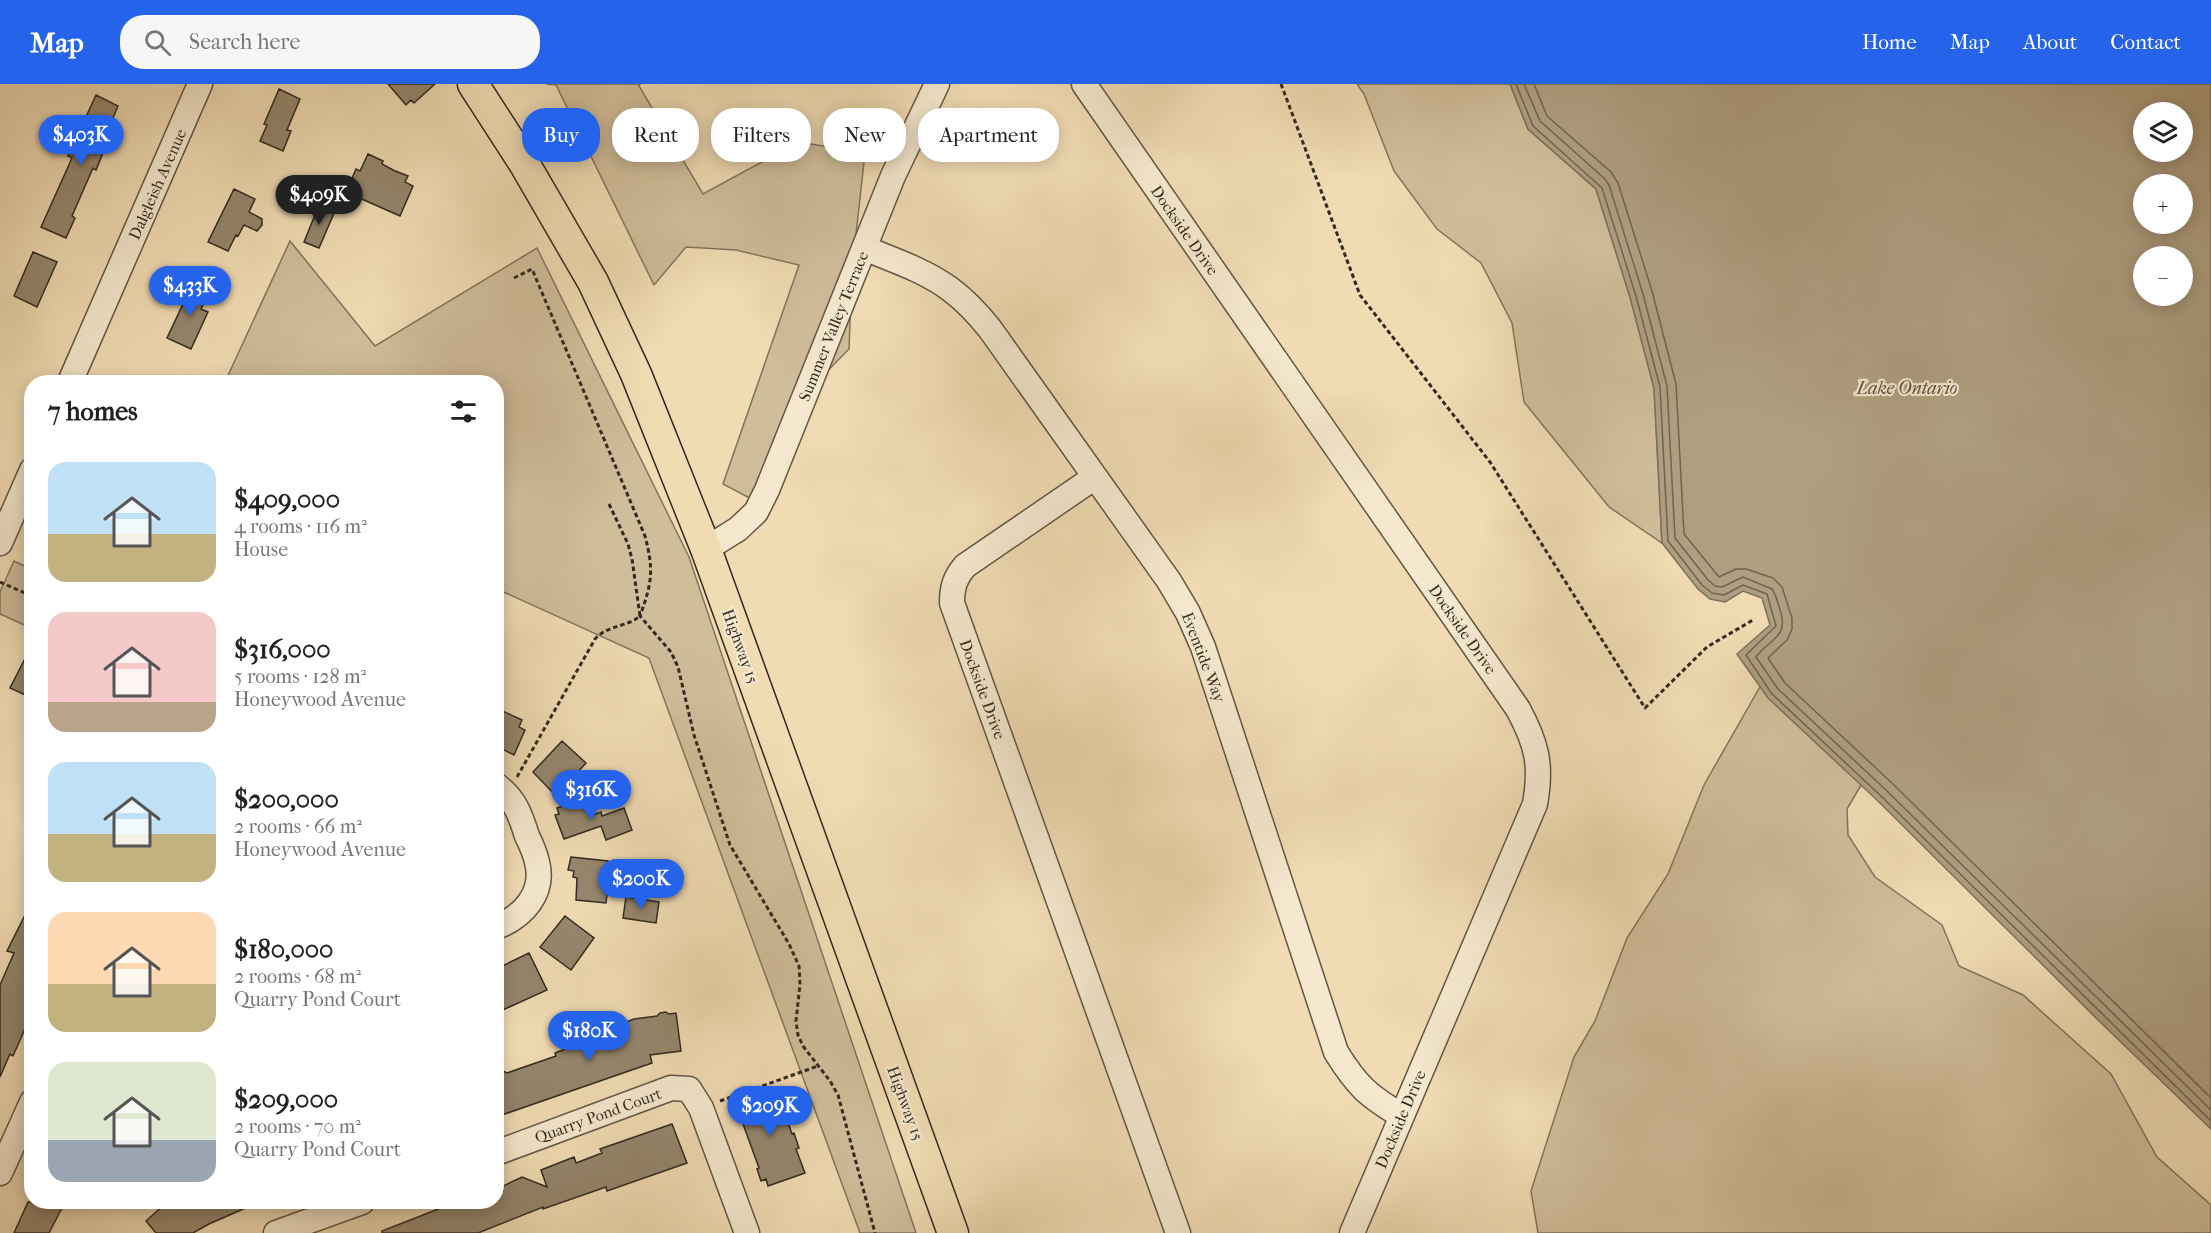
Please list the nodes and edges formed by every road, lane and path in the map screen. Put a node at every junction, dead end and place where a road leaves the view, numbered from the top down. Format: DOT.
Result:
graph roads {
  1 [pos="200,84"];
  2 [pos="473,84"];
  3 [pos="937,84"];
  4 [pos="1084,84"];
  5 [pos="1281,84"];
  6 [pos="864,248"];
  7 [pos="514,278"];
  8 [pos="73,375"];
  9 [pos="1095,477"];
  10 [pos="24,488"];
  11 [pos="609,504"];
  12 [pos="0,543"];
  13 [pos="706,549"];
  14 [pos="0,582"];
  15 [pos="24,592"];
  16 [pos="640,616"];
  17 [pos="1753,620"];
  18 [pos="504,787"];
  19 [pos="504,792"];
  20 [pos="504,924"];
  21 [pos="818,1066"];
  22 [pos="702,1108"];
  23 [pos="1402,1116"];
  24 [pos="24,1120"];
  25 [pos="504,1149"];
  26 [pos="0,1173"];
  27 [pos="343,1209"];
  28 [pos="276,1233"];
  29 [pos="747,1233"];
  30 [pos="875,1233"];
  31 [pos="953,1233"];
  32 [pos="1178,1233"];
  33 [pos="1352,1233"];
  1 -- 8 [label="street, Dalgleish Avenue"];
  2 -- 13 [label="main road, Highway 15"];
  3 -- 6 [label="street, Summer Valley Terrace"];
  4 -- 23 [label="street, Dockside Drive"];
  5 -- 17 [label="path"];
  6 -- 9 [label="street, Eventide Way"];
  6 -- 13 [label="street, Summer Valley Terrace"];
  7 -- 16 [label="path"];
  9 -- 23 [label="street, Eventide Way"];
  9 -- 32 [label="street, Dockside Drive"];
  10 -- 12 [label="street"];
  11 -- 16 [label="path"];
  13 -- 31 [label="main road, Highway 15"];
  14 -- 15 [label="path"];
  16 -- 18 [label="path"];
  16 -- 21 [label="path"];
  19 -- 20 [label="street"];
  21 -- 22 [label="path"];
  21 -- 30 [label="path"];
  22 -- 25 [label="street, Quarry Pond Court"];
  22 -- 29 [label="street, Quarry Pond Court"];
  23 -- 33 [label="street, Dockside Drive"];
  24 -- 26 [label="street"];
  27 -- 28 [label="street"];
}
